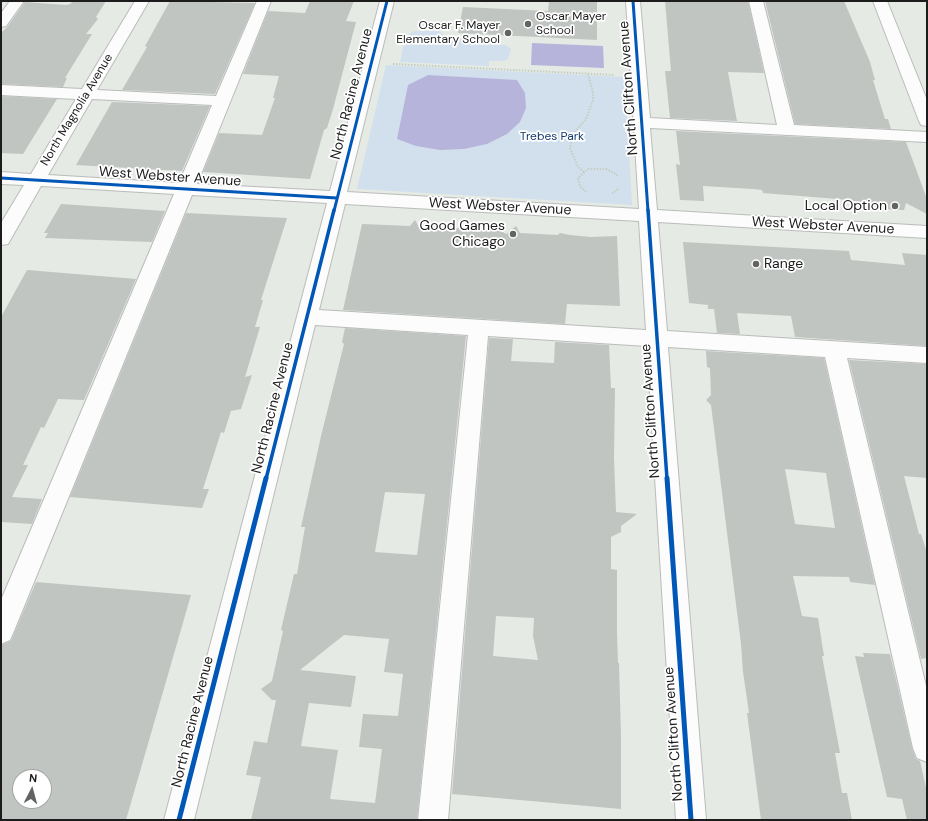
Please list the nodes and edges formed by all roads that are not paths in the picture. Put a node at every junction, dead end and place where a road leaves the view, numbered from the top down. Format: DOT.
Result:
graph roads {
  1 [pos="18,1"];
  2 [pos="142,1"];
  3 [pos="264,1"];
  4 [pos="387,1"];
  5 [pos="634,1"];
  6 [pos="756,1"];
  7 [pos="880,1"];
  8 [pos="1,23"];
  9 [pos="1,90"];
  10 [pos="87,94"];
  11 [pos="222,101"];
  12 [pos="927,121"];
  13 [pos="642,123"];
  14 [pos="787,130"];
  15 [pos="927,136"];
  16 [pos="1,178"];
  17 [pos="36,180"];
  18 [pos="186,189"];
  19 [pos="337,198"];
  20 [pos="648,216"];
  21 [pos="927,232"];
  22 [pos="1,239"];
  23 [pos="307,317"];
  24 [pos="479,328"];
  25 [pos="657,338"];
  26 [pos="834,349"];
  27 [pos="927,355"];
  28 [pos="1,631"];
  29 [pos="927,748"];
  30 [pos="179,820"];
  31 [pos="433,820"];
  32 [pos="691,820"];
  1 -- 8 [label="street"];
  2 -- 10 [label="street, North Magnolia Avenue"];
  3 -- 11 [label="street"];
  4 -- 19 [label="street, North Racine Avenue"];
  5 -- 13 [label="street, North Clifton Avenue"];
  6 -- 14 [label="street"];
  7 -- 12 [label="street"];
  9 -- 10 [label="street"];
  10 -- 11 [label="street"];
  10 -- 17 [label="street, North Magnolia Avenue"];
  11 -- 18 [label="street"];
  13 -- 14 [label="street"];
  13 -- 20 [label="street, North Clifton Avenue"];
  14 -- 15 [label="street"];
  16 -- 17 [label="street, West Webster Avenue"];
  17 -- 18 [label="street, West Webster Avenue"];
  17 -- 22 [label="street, North Magnolia Avenue"];
  18 -- 19 [label="street, West Webster Avenue"];
  18 -- 28 [label="street"];
  19 -- 20 [label="street, West Webster Avenue"];
  19 -- 23 [label="street, North Racine Avenue"];
  20 -- 21 [label="street, West Webster Avenue"];
  20 -- 25 [label="street, North Clifton Avenue"];
  23 -- 24 [label="street"];
  23 -- 30 [label="street, North Racine Avenue"];
  24 -- 25 [label="street"];
  24 -- 31 [label="street"];
  25 -- 26 [label="street"];
  25 -- 32 [label="street, North Clifton Avenue"];
  26 -- 27 [label="street"];
  26 -- 29 [label="street"];
}
